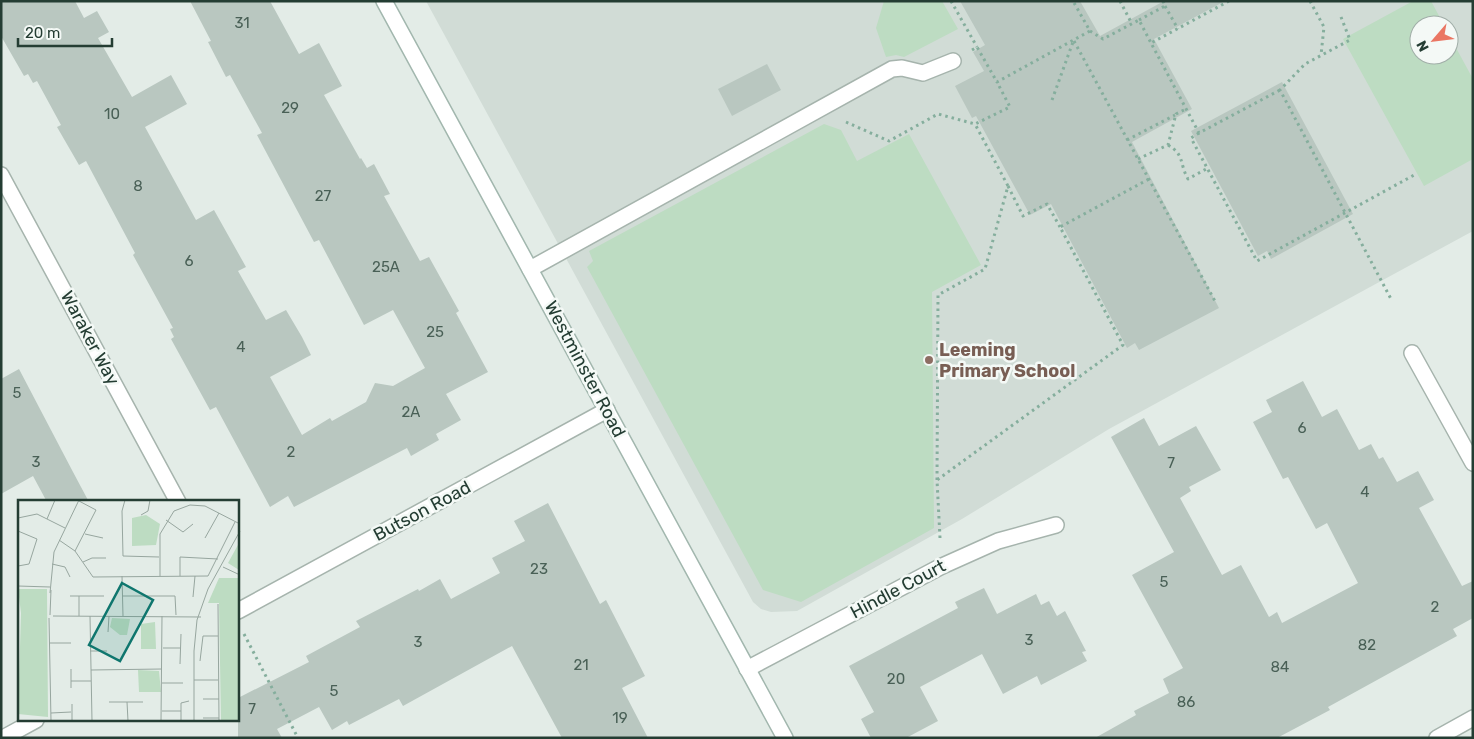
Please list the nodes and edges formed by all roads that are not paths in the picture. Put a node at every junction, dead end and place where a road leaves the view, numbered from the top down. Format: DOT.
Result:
graph roads {
  1 [pos="384,1"];
  2 [pos="954,60"];
  3 [pos="1,175"];
  4 [pos="530,269"];
  5 [pos="1412,354"];
  6 [pos="607,410"];
  7 [pos="1473,463"];
  8 [pos="177,500"];
  9 [pos="1056,525"];
  10 [pos="239,610"];
  11 [pos="747,669"];
  12 [pos="1473,718"];
  13 [pos="32,722"];
  14 [pos="3,738"];
  15 [pos="785,738"];
  16 [pos="1437,738"];
  1 -- 4 [label="street, Westminster Road"];
  2 -- 4 [label="street"];
  3 -- 8 [label="street, Waraker Way"];
  4 -- 6 [label="street, Westminster Road"];
  5 -- 7 [label="street"];
  6 -- 10 [label="street, Butson Road"];
  6 -- 11 [label="street, Westminster Road"];
  9 -- 11 [label="street, Hindle Court"];
  11 -- 15 [label="street, Westminster Road"];
  12 -- 16 [label="street"];
  13 -- 14 [label="street"];
}
